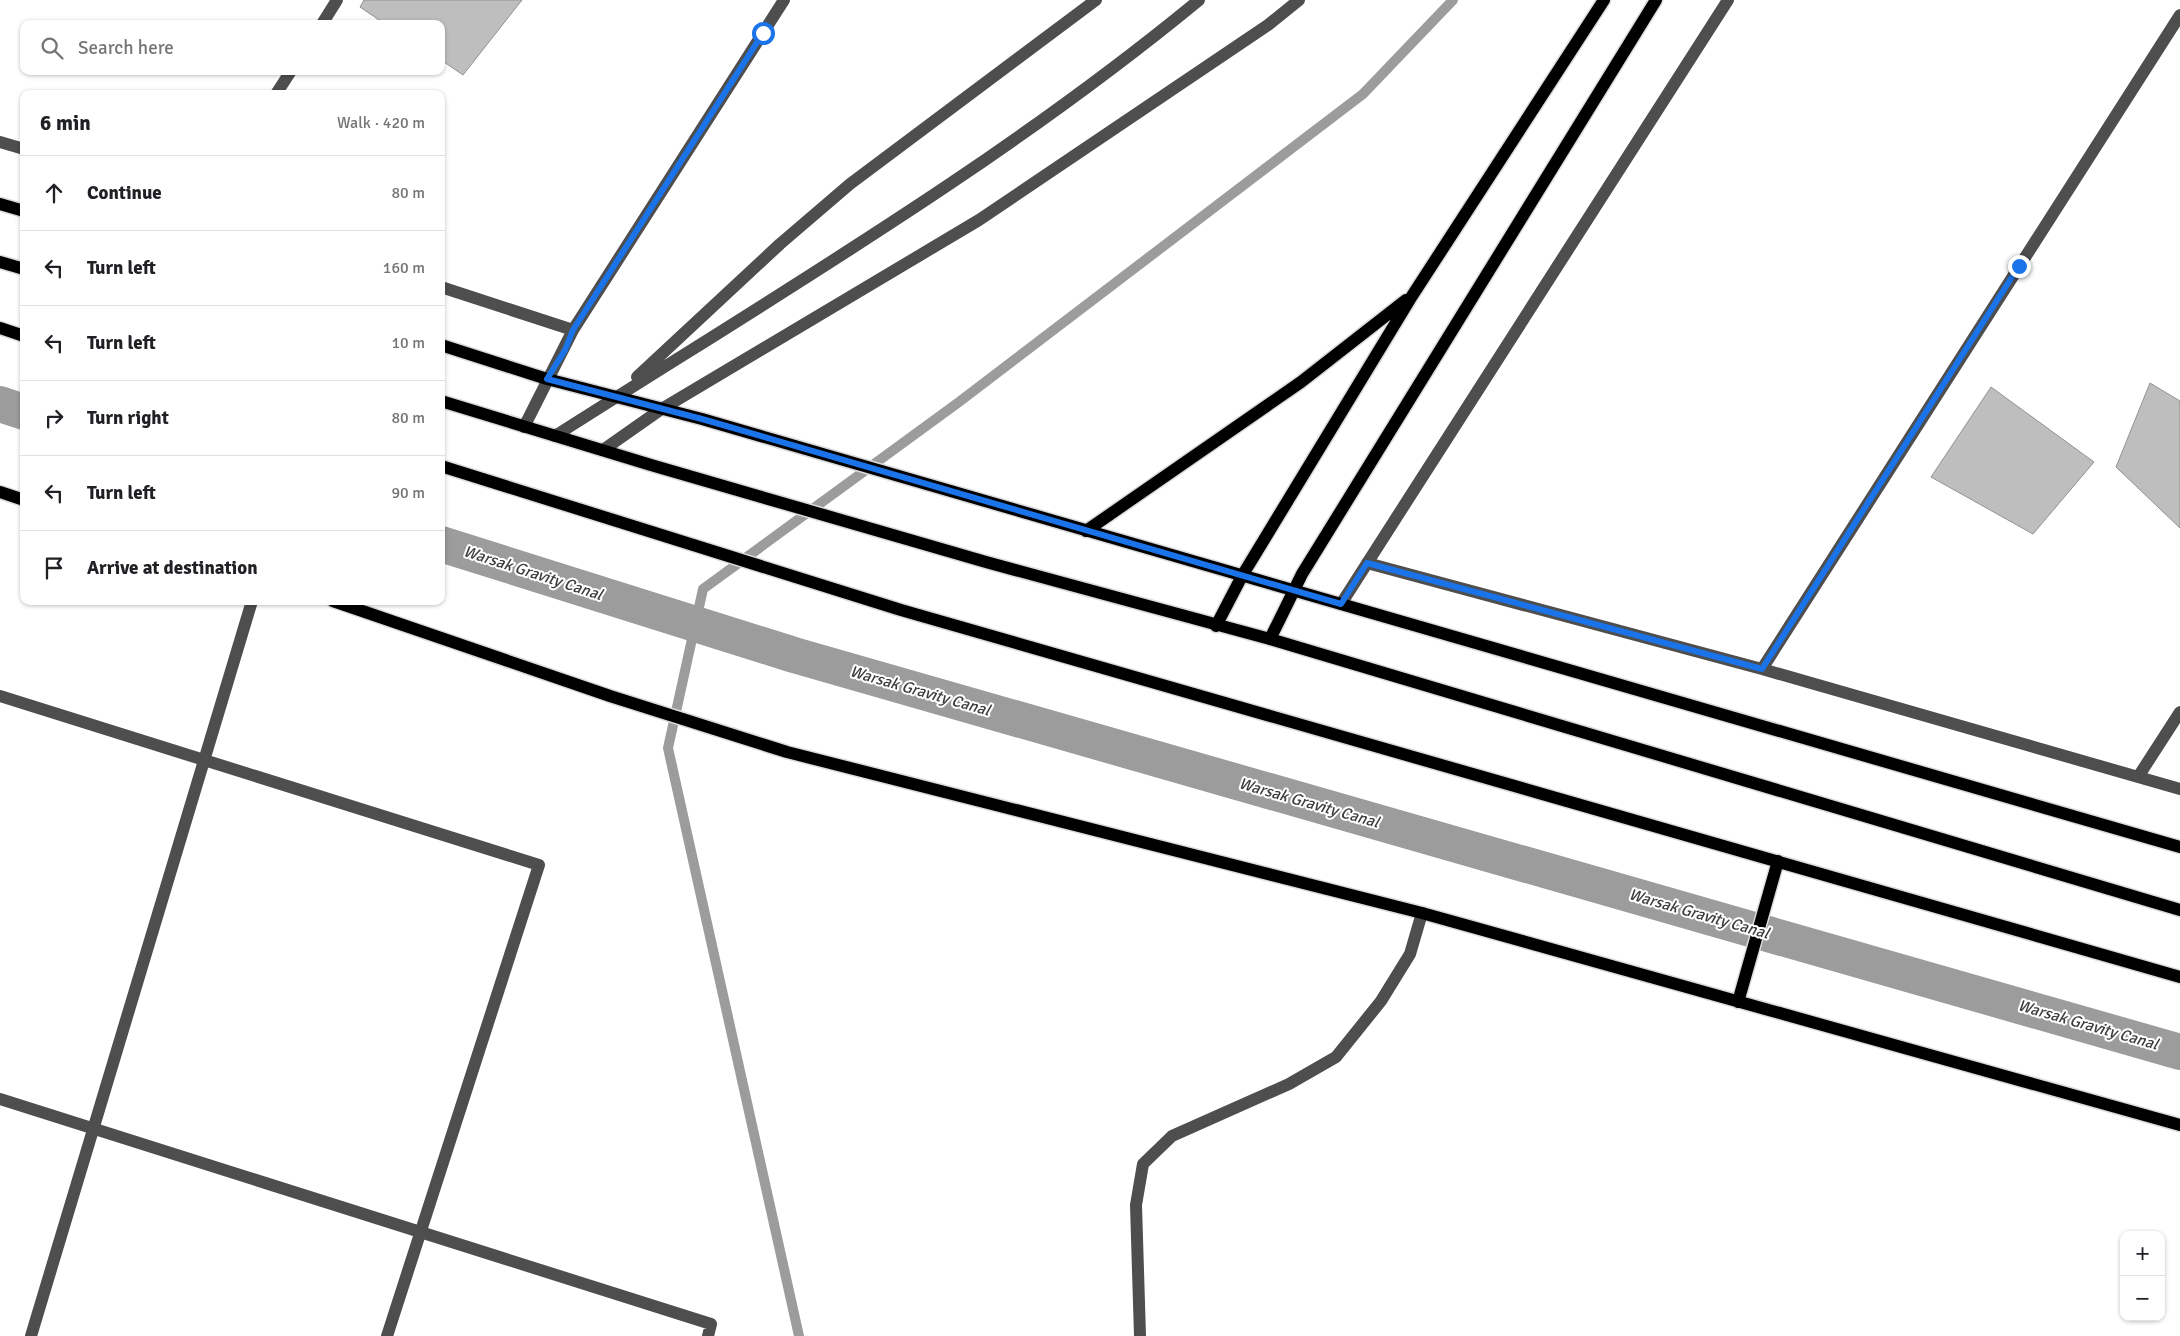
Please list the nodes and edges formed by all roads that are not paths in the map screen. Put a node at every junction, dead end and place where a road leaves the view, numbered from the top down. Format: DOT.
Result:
graph roads {
  1 [pos="337,0"];
  2 [pos="784,0"];
  3 [pos="1096,0"];
  4 [pos="1199,0"];
  5 [pos="1299,0"];
  6 [pos="1604,0"];
  7 [pos="1656,0"];
  8 [pos="1728,0"];
  9 [pos="2180,15"];
  10 [pos="324,20"];
  11 [pos="288,75"];
  12 [pos="279,90"];
  13 [pos="0,142"];
  14 [pos="20,148"];
  15 [pos="0,204"];
  16 [pos="20,210"];
  17 [pos="0,262"];
  18 [pos="20,268"];
  19 [pos="445,288"];
  20 [pos="1412,296"];
  21 [pos="0,328"];
  22 [pos="573,330"];
  23 [pos="20,335"];
  24 [pos="445,346"];
  25 [pos="547,379"];
  26 [pos="615,398"];
  27 [pos="445,403"];
  28 [pos="660,410"];
  29 [pos="524,427"];
  30 [pos="555,436"];
  31 [pos="603,450"];
  32 [pos="445,467"];
  33 [pos="0,492"];
  34 [pos="20,499"];
  35 [pos="1086,531"];
  36 [pos="1367,563"];
  37 [pos="1242,576"];
  38 [pos="1292,591"];
  39 [pos="1341,604"];
  40 [pos="251,605"];
  41 [pos="345,605"];
  42 [pos="1216,626"];
  43 [pos="1270,639"];
  44 [pos="1762,669"];
  45 [pos="0,696"];
  46 [pos="2180,712"];
  47 [pos="204,760"];
  48 [pos="2138,777"];
  49 [pos="2180,790"];
  50 [pos="2180,847"];
  51 [pos="1778,861"];
  52 [pos="2180,910"];
  53 [pos="1422,913"];
  54 [pos="2180,976"];
  55 [pos="1738,1002"];
  56 [pos="0,1099"];
  57 [pos="2180,1124"];
  58 [pos="94,1129"];
  59 [pos="421,1232"];
  60 [pos="31,1336"];
  61 [pos="387,1336"];
  62 [pos="708,1336"];
  63 [pos="1140,1336"];
  1 -- 10 [label="street"];
  2 -- 22 [label="street"];
  3 -- 26 [label="street"];
  4 -- 26 [label="street"];
  5 -- 28 [label="street"];
  6 -- 20 [label="main road"];
  7 -- 38 [label="main road"];
  8 -- 36 [label="street"];
  9 -- 44 [label="street"];
  11 -- 12 [label="street"];
  13 -- 14 [label="street"];
  15 -- 16 [label="main road"];
  17 -- 18 [label="main road"];
  19 -- 22 [label="street"];
  20 -- 35 [label="main road"];
  20 -- 37 [label="main road"];
  21 -- 23 [label="main road"];
  22 -- 25 [label="street"];
  24 -- 25 [label="main road"];
  25 -- 26 [label="main road"];
  25 -- 29 [label="street"];
  26 -- 28 [label="main road"];
  26 -- 30 [label="street"];
  27 -- 29 [label="main road"];
  28 -- 31 [label="street"];
  28 -- 35 [label="main road"];
  29 -- 30 [label="main road"];
  30 -- 31 [label="main road"];
  31 -- 42 [label="main road"];
  32 -- 51 [label="main road"];
  33 -- 34 [label="main road"];
  35 -- 37 [label="main road"];
  36 -- 39 [label="street"];
  36 -- 44 [label="street"];
  37 -- 38 [label="main road"];
  37 -- 42 [label="main road"];
  38 -- 39 [label="main road"];
  38 -- 43 [label="main road"];
  39 -- 50 [label="main road"];
  40 -- 47 [label="street"];
  41 -- 53 [label="main road"];
  42 -- 43 [label="main road"];
  43 -- 52 [label="main road"];
  44 -- 48 [label="street"];
  45 -- 47 [label="street"];
  46 -- 48 [label="street"];
  47 -- 58 [label="street"];
  47 -- 59 [label="street"];
  48 -- 49 [label="street"];
  51 -- 54 [label="main road"];
  51 -- 55 [label="main road"];
  53 -- 55 [label="main road"];
  53 -- 63 [label="street"];
  55 -- 57 [label="main road"];
  56 -- 58 [label="street"];
  58 -- 59 [label="street"];
  58 -- 60 [label="street"];
  59 -- 61 [label="street"];
  59 -- 62 [label="street"];
}
